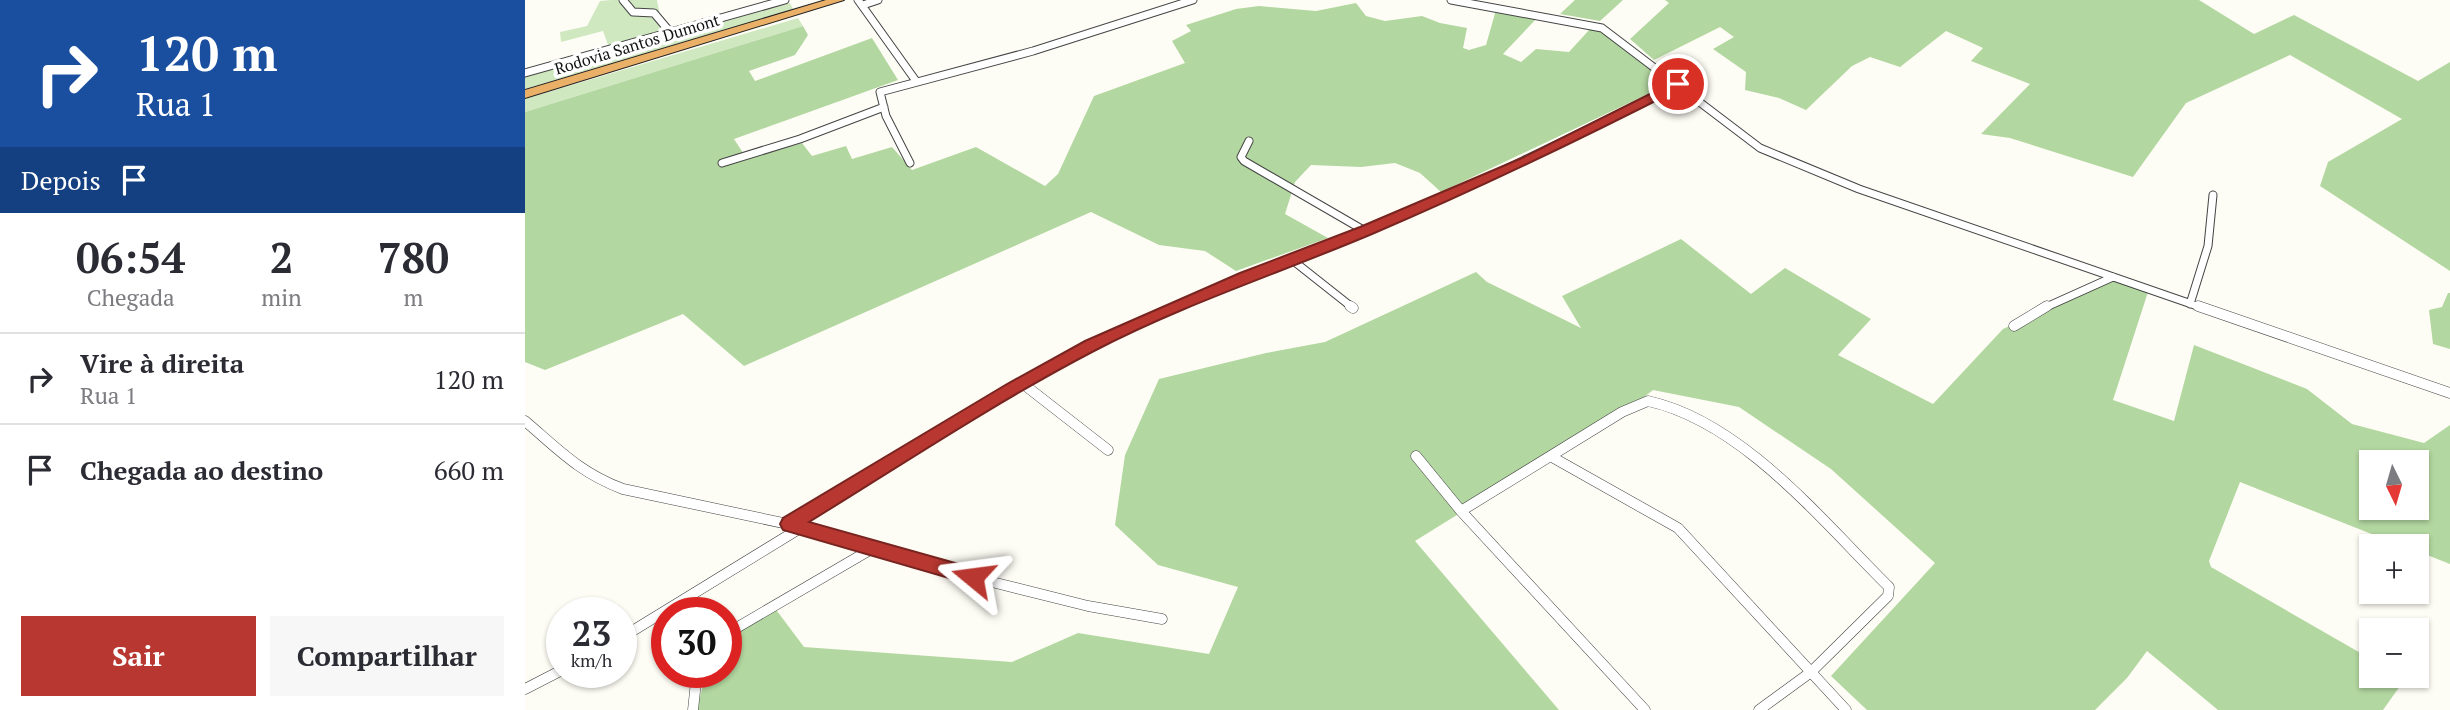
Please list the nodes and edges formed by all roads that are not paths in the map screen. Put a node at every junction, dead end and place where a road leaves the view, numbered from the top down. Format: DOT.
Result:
graph roads {
  1 [pos="623,0"];
  2 [pos="785,0"];
  3 [pos="791,0"];
  4 [pos="838,0"];
  5 [pos="878,0"];
  6 [pos="1193,0"];
  7 [pos="1451,0"];
  8 [pos="860,2"];
  9 [pos="796,13"];
  10 [pos="670,32"];
  11 [pos="525,73"];
  12 [pos="916,81"];
  13 [pos="1678,84"];
  14 [pos="525,94"];
  15 [pos="884,107"];
  16 [pos="1249,141"];
  17 [pos="722,163"];
  18 [pos="909,163"];
  19 [pos="2213,195"];
  20 [pos="1365,231"];
  21 [pos="1291,259"];
  22 [pos="2113,277"];
  23 [pos="2190,304"];
  24 [pos="1353,307"];
  25 [pos="2014,326"];
  26 [pos="1023,383"];
  27 [pos="2450,393"];
  28 [pos="525,421"];
  29 [pos="1108,450"];
  30 [pos="1416,456"];
  31 [pos="1552,457"];
  32 [pos="1461,511"];
  33 [pos="789,524"];
  34 [pos="803,527"];
  35 [pos="875,547"];
  36 [pos="1162,619"];
  37 [pos="742,625"];
  38 [pos="637,628"];
  39 [pos="1811,672"];
  40 [pos="546,678"];
  41 [pos="695,688"];
  42 [pos="525,689"];
  43 [pos="693,710"];
  44 [pos="1646,710"];
  45 [pos="1759,710"];
  46 [pos="1846,710"];
  1 -- 10 [label="street"];
  2 -- 10 [label="street"];
  3 -- 9 [label="street"];
  4 -- 9 [label="highway, Rodovia Santos Dumont"];
  5 -- 8 [label="street"];
  6 -- 12 [label="street"];
  7 -- 13 [label="street"];
  8 -- 12 [label="street"];
  9 -- 14 [label="highway, Rodovia Santos Dumont"];
  10 -- 11 [label="street"];
  12 -- 15 [label="street"];
  13 -- 20 [label="street"];
  13 -- 22 [label="street"];
  15 -- 17 [label="street"];
  15 -- 18 [label="street"];
  16 -- 20 [label="street"];
  19 -- 23 [label="street"];
  20 -- 21 [label="street"];
  21 -- 24 [label="street"];
  21 -- 26 [label="street"];
  22 -- 23 [label="street"];
  22 -- 25 [label="street"];
  23 -- 27 [label="street"];
  26 -- 29 [label="street"];
  26 -- 33 [label="street"];
  28 -- 33 [label="street"];
  30 -- 32 [label="street"];
  31 -- 32 [label="street"];
  31 -- 39 [label="street"];
  31 -- 39 [label="street"];
  32 -- 44 [label="street"];
  33 -- 34 [label="street"];
  34 -- 35 [label="street"];
  34 -- 38 [label="street"];
  35 -- 36 [label="street"];
  35 -- 37 [label="street"];
  39 -- 45 [label="street"];
  39 -- 46 [label="street"];
  40 -- 42 [label="street"];
  41 -- 43 [label="street"];
}
